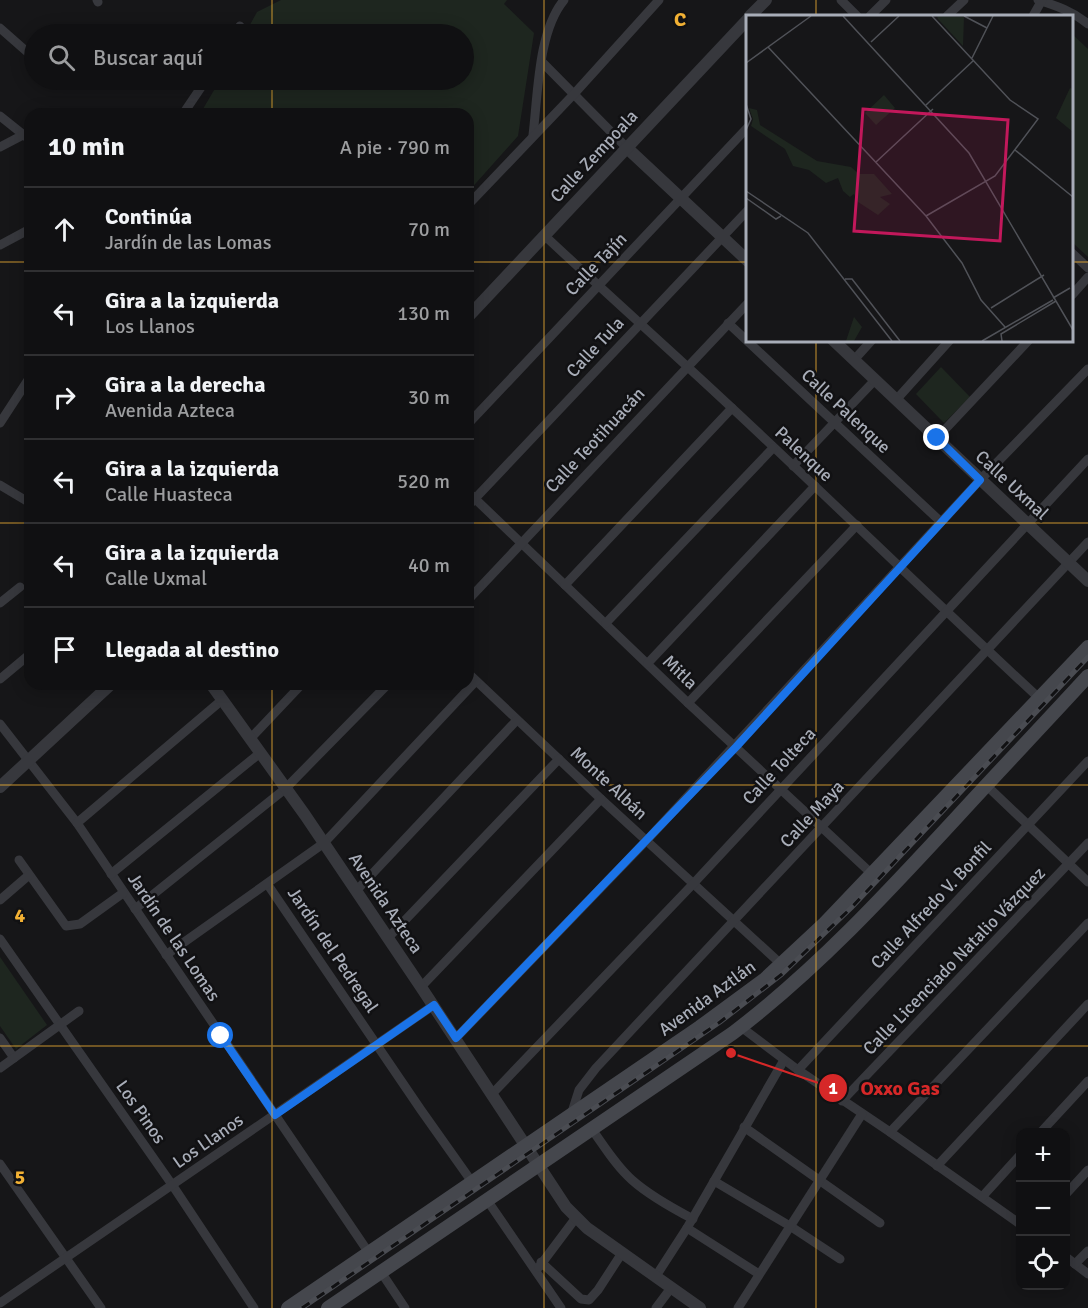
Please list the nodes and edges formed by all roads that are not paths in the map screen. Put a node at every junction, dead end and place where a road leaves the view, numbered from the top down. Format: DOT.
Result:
graph roads {
  1 [pos="564,0"];
  2 [pos="659,0"];
  3 [pos="766,0"];
  4 [pos="840,0"];
  5 [pos="886,0"];
  6 [pos="964,0"];
  7 [pos="1040,0"];
  8 [pos="752,15"];
  9 [pos="854,15"];
  10 [pos="871,15"];
  11 [pos="948,15"];
  12 [pos="1033,15"];
  13 [pos="746,21"];
  14 [pos="1088,24"];
  15 [pos="0,28"];
  16 [pos="24,49"];
  17 [pos="542,62"];
  18 [pos="199,90"];
  19 [pos="574,94"];
  20 [pos="187,108"];
  21 [pos="0,116"];
  22 [pos="746,128"];
  23 [pos="533,135"];
  24 [pos="24,136"];
  25 [pos="24,139"];
  26 [pos="0,147"];
  27 [pos="627,147"];
  28 [pos="680,198"];
  29 [pos="474,199"];
  30 [pos="746,211"];
  31 [pos="24,232"];
  32 [pos="545,236"];
  33 [pos="722,238"];
  34 [pos="0,245"];
  35 [pos="1073,255"];
  36 [pos="746,260"];
  37 [pos="1088,268"];
  38 [pos="1088,278"];
  39 [pos="598,286"];
  40 [pos="1073,293"];
  41 [pos="746,304"];
  42 [pos="474,310"];
  43 [pos="639,323"];
  44 [pos="728,323"];
  45 [pos="746,340"];
  46 [pos="748,342"];
  47 [pos="835,342"];
  48 [pos="870,342"];
  49 [pos="948,342"];
  50 [pos="1027,342"];
  51 [pos="854,360"];
  52 [pos="687,366"];
  53 [pos="1088,369"];
  54 [pos="875,380"];
  55 [pos="24,386"];
  56 [pos="896,400"];
  57 [pos="732,408"];
  58 [pos="474,418"];
  59 [pos="0,423"];
  60 [pos="834,423"];
  61 [pos="937,438"];
  62 [pos="773,448"];
  63 [pos="1088,459"];
  64 [pos="793,466"];
  65 [pos="980,480"];
  66 [pos="0,485"];
  67 [pos="815,486"];
  68 [pos="474,495"];
  69 [pos="24,499"];
  70 [pos="474,503"];
  71 [pos="941,522"];
  72 [pos="1027,523"];
  73 [pos="857,525"];
  74 [pos="1088,542"];
  75 [pos="521,544"];
  76 [pos="1068,562"];
  77 [pos="900,568"];
  78 [pos="1088,581"];
  79 [pos="565,585"];
  80 [pos="20,586"];
  81 [pos="474,594"];
  82 [pos="0,603"];
  83 [pos="945,611"];
  84 [pos="606,624"];
  85 [pos="1088,647"];
  86 [pos="986,649"];
  87 [pos="24,659"];
  88 [pos="648,663"];
  89 [pos="1088,676"];
  90 [pos="0,680"];
  91 [pos="476,681"];
  92 [pos="105,690"];
  93 [pos="216,690"];
  94 [pos="218,690"];
  95 [pos="296,690"];
  96 [pos="382,690"];
  97 [pos="468,690"];
  98 [pos="1040,699"];
  99 [pos="688,703"];
  100 [pos="517,720"];
  101 [pos="0,724"];
  102 [pos="250,739"];
  103 [pos="736,747"];
  104 [pos="260,753"];
  105 [pos="559,759"];
  106 [pos="30,761"];
  107 [pos="1088,761"];
  108 [pos="986,785"];
  109 [pos="0,787"];
  110 [pos="285,789"];
  111 [pos="781,789"];
  112 [pos="601,799"];
  113 [pos="77,823"];
  114 [pos="1028,824"];
  115 [pos="822,828"];
  116 [pos="647,840"];
  117 [pos="324,843"];
  118 [pos="1088,843"];
  119 [pos="19,860"];
  120 [pos="1068,864"];
  121 [pos="111,874"];
  122 [pos="872,874"];
  123 [pos="30,875"];
  124 [pos="1088,882"];
  125 [pos="693,884"];
  126 [pos="268,885"];
  127 [pos="356,891"];
  128 [pos="123,893"];
  129 [pos="0,900"];
  130 [pos="135,909"];
  131 [pos="734,921"];
  132 [pos="1088,923"];
  133 [pos="388,938"];
  134 [pos="0,939"];
  135 [pos="166,955"];
  136 [pos="782,965"];
  137 [pos="422,987"];
  138 [pos="1088,1004"];
  139 [pos="434,1005"];
  140 [pos="79,1011"];
  141 [pos="61,1024"];
  142 [pos="741,1027"];
  143 [pos="0,1038"];
  144 [pos="456,1038"];
  145 [pos="378,1045"];
  146 [pos="14,1058"];
  147 [pos="783,1060"];
  148 [pos="0,1068"];
  149 [pos="798,1070"];
  150 [pos="1088,1081"];
  151 [pos="492,1094"];
  152 [pos="842,1101"];
  153 [pos="862,1114"];
  154 [pos="275,1115"];
  155 [pos="571,1116"];
  156 [pos="744,1127"];
  157 [pos="591,1128"];
  158 [pos="1045,1128"];
  159 [pos="890,1132"];
  160 [pos="526,1146"];
  161 [pos="1016,1159"];
  162 [pos="0,1164"];
  163 [pos="538,1166"];
  164 [pos="937,1166"];
  165 [pos="1088,1170"];
  166 [pos="714,1181"];
  167 [pos="820,1181"];
  168 [pos="472,1182"];
  169 [pos="172,1186"];
  170 [pos="1070,1189"];
  171 [pos="982,1197"];
  172 [pos="488,1200"];
  173 [pos="575,1218"];
  174 [pos="693,1219"];
  175 [pos="1016,1221"];
  176 [pos="880,1223"];
  177 [pos="790,1226"];
  178 [pos="687,1228"];
  179 [pos="1088,1251"];
  180 [pos="369,1253"];
  181 [pos="622,1253"];
  182 [pos="66,1258"];
  183 [pos="840,1259"];
  184 [pos="1070,1260"];
  185 [pos="1075,1264"];
  186 [pos="539,1267"];
  187 [pos="381,1272"];
  188 [pos="759,1274"];
  189 [pos="1088,1274"];
  190 [pos="656,1276"];
  191 [pos="671,1288"];
  192 [pos="0,1303"];
  193 [pos="100,1308"];
  194 [pos="254,1308"];
  195 [pos="288,1308"];
  196 [pos="328,1308"];
  197 [pos="405,1308"];
  198 [pos="561,1308"];
  199 [pos="656,1308"];
  200 [pos="699,1308"];
  201 [pos="738,1308"];
  1 -- 17 [label="street"];
  2 -- 19 [label="street"];
  3 -- 8 [label="street, Calle Zempoala"];
  4 -- 9 [label="street"];
  5 -- 10 [label="street"];
  6 -- 11 [label="street"];
  7 -- 12 [label="street"];
  7 -- 14 [label="street"];
  13 -- 27 [label="street, Calle Zempoala"];
  15 -- 16 [label="street"];
  17 -- 19 [label="street"];
  17 -- 23 [label="street"];
  18 -- 20 [label="street"];
  19 -- 23 [label="street"];
  19 -- 27 [label="street"];
  21 -- 24 [label="street"];
  22 -- 28 [label="street, Calle Tajín"];
  23 -- 29 [label="street"];
  25 -- 26 [label="street"];
  27 -- 28 [label="street"];
  27 -- 32 [label="street, Calle Zempoala"];
  28 -- 33 [label="street"];
  28 -- 39 [label="street, Calle Tajín"];
  30 -- 33 [label="street, Calle Tula"];
  31 -- 34 [label="street"];
  32 -- 39 [label="street, Palenque"];
  32 -- 42 [label="street, Calle Zempoala"];
  33 -- 36 [label="street"];
  33 -- 43 [label="street, Calle Tula"];
  35 -- 37 [label="street"];
  38 -- 40 [label="street"];
  39 -- 43 [label="street, Palenque"];
  39 -- 58 [label="street, Calle Tajín"];
  41 -- 44 [label="street, Calle Teotihuacán"];
  43 -- 52 [label="street, Palenque"];
  43 -- 68 [label="street, Calle Tula"];
  44 -- 45 [label="street, Calle Palenque"];
  44 -- 52 [label="street, Calle Teotihuacán"];
  46 -- 60 [label="street, Calle Palenque"];
  47 -- 51 [label="street, Calle Uxmal"];
  48 -- 51 [label="street"];
  49 -- 56 [label="street"];
  50 -- 61 [label="street"];
  51 -- 54 [label="street, Calle Uxmal"];
  52 -- 57 [label="street, Palenque"];
  52 -- 75 [label="street, Calle Teotihuacán"];
  53 -- 65 [label="street"];
  54 -- 56 [label="street, Calle Uxmal"];
  54 -- 60 [label="street"];
  55 -- 59 [label="street"];
  56 -- 61 [label="street, Calle Uxmal"];
  57 -- 62 [label="street, Palenque"];
  57 -- 79 [label="street"];
  60 -- 64 [label="street"];
  60 -- 71 [label="street, Calle Palenque"];
  61 -- 65 [label="street, Calle Uxmal"];
  62 -- 64 [label="street, Palenque"];
  62 -- 84 [label="street"];
  63 -- 72 [label="street, Calle Tolteca"];
  64 -- 67 [label="street, Palenque"];
  65 -- 71 [label="street"];
  65 -- 72 [label="street, Calle Uxmal"];
  66 -- 69 [label="street"];
  67 -- 73 [label="street, Palenque"];
  67 -- 88 [label="street"];
  70 -- 75 [label="street, Mitla"];
  71 -- 77 [label="street"];
  72 -- 76 [label="street, Calle Uxmal"];
  72 -- 83 [label="street, Calle Tolteca"];
  73 -- 77 [label="street, Palenque"];
  73 -- 99 [label="street"];
  74 -- 76 [label="street, Calle Maya"];
  75 -- 79 [label="street, Mitla"];
  75 -- 81 [label="street, Calle Teotihuacán"];
  76 -- 78 [label="street, Calle Uxmal"];
  76 -- 86 [label="street, Calle Maya"];
  77 -- 83 [label="street, Palenque"];
  77 -- 103 [label="street"];
  79 -- 84 [label="street, Mitla"];
  80 -- 82 [label="street"];
  83 -- 86 [label="street, Palenque"];
  83 -- 111 [label="street, Calle Tolteca"];
  84 -- 88 [label="street, Mitla"];
  85 -- 98 [label="main road, Avenida Aztlán"];
  86 -- 98 [label="street, Palenque"];
  86 -- 115 [label="street, Calle Maya"];
  87 -- 90 [label="street"];
  88 -- 99 [label="street, Mitla"];
  89 -- 108 [label="main road"];
  91 -- 100 [label="street, Monte Albán"];
  92 -- 106 [label="street"];
  93 -- 113 [label="street"];
  94 -- 102 [label="street, Avenida Azteca"];
  95 -- 102 [label="street"];
  96 -- 110 [label="street"];
  97 -- 117 [label="street"];
  98 -- 122 [label="main road, Avenida Aztlán"];
  99 -- 103 [label="street, Mitla"];
  100 -- 105 [label="street, Monte Albán"];
  100 -- 127 [label="street"];
  101 -- 106 [label="street, Jardín de las Lomas"];
  102 -- 104 [label="street, Avenida Azteca"];
  103 -- 111 [label="street, Mitla"];
  103 -- 116 [label="street"];
  104 -- 110 [label="street, Avenida Azteca"];
  104 -- 121 [label="street"];
  105 -- 112 [label="street, Monte Albán"];
  105 -- 133 [label="street"];
  106 -- 109 [label="street"];
  106 -- 113 [label="street, Jardín de las Lomas"];
  107 -- 114 [label="street, Calle Alfredo V. Bonfil"];
  108 -- 114 [label="street"];
  108 -- 142 [label="main road"];
  110 -- 117 [label="street, Avenida Azteca"];
  110 -- 130 [label="street"];
  111 -- 115 [label="street, Mitla"];
  111 -- 125 [label="street, Calle Tolteca"];
  112 -- 116 [label="street, Monte Albán"];
  112 -- 137 [label="street"];
  113 -- 121 [label="street, Jardín de las Lomas"];
  114 -- 120 [label="street"];
  114 -- 149 [label="street, Calle Alfredo V. Bonfil"];
  115 -- 122 [label="street, Mitla"];
  115 -- 131 [label="street, Calle Maya"];
  116 -- 125 [label="street, Monte Albán"];
  116 -- 144 [label="street"];
  117 -- 126 [label="street"];
  117 -- 127 [label="street, Avenida Azteca"];
  118 -- 120 [label="street, Calle Licenciado Natalio Vázquez"];
  119 -- 123 [label="street"];
  120 -- 124 [label="street"];
  120 -- 152 [label="street, Calle Licenciado Natalio Vázquez"];
  121 -- 128 [label="street, Jardín de las Lomas"];
  122 -- 136 [label="main road, Avenida Aztlán"];
  123 -- 128 [label="street"];
  123 -- 129 [label="street"];
  125 -- 131 [label="street, Monte Albán"];
  125 -- 151 [label="street, Calle Tolteca"];
  126 -- 135 [label="street"];
  126 -- 145 [label="street, Jardín del Pedregal"];
  127 -- 133 [label="street, Avenida Azteca"];
  128 -- 130 [label="street, Jardín de las Lomas"];
  130 -- 135 [label="street, Jardín de las Lomas"];
  131 -- 136 [label="street, Monte Albán"];
  131 -- 155 [label="street, Calle Maya"];
  132 -- 159 [label="street"];
  133 -- 137 [label="street, Avenida Azteca"];
  134 -- 141 [label="street, Los Pinos"];
  135 -- 154 [label="street, Jardín de las Lomas"];
  136 -- 155 [label="main road, Avenida Aztlán"];
  137 -- 139 [label="street, Avenida Azteca"];
  138 -- 164 [label="street"];
  139 -- 144 [label="street, Avenida Azteca"];
  139 -- 145 [label="street, Los Llanos"];
  140 -- 141 [label="street"];
  141 -- 146 [label="street"];
  141 -- 169 [label="street, Los Pinos"];
  142 -- 147 [label="street"];
  142 -- 157 [label="main road"];
  143 -- 146 [label="street"];
  144 -- 151 [label="street, Avenida Azteca"];
  145 -- 154 [label="street, Los Llanos"];
  145 -- 168 [label="street, Jardín del Pedregal"];
  146 -- 148 [label="street"];
  147 -- 149 [label="street"];
  147 -- 156 [label="street"];
  149 -- 152 [label="street"];
  150 -- 158 [label="street"];
  151 -- 160 [label="street, Avenida Azteca"];
  152 -- 153 [label="street"];
  153 -- 159 [label="street"];
  153 -- 167 [label="street"];
  154 -- 169 [label="street, Los Llanos"];
  154 -- 180 [label="street, Jardín de las Lomas"];
  155 -- 160 [label="main road, Avenida Aztlán"];
  156 -- 166 [label="street"];
  156 -- 167 [label="street"];
  157 -- 163 [label="main road"];
  157 -- 174 [label="street"];
  159 -- 164 [label="street"];
  160 -- 163 [label="street, Avenida Azteca"];
  160 -- 168 [label="main road, Avenida Aztlán"];
  161 -- 171 [label="street"];
  162 -- 182 [label="street"];
  163 -- 172 [label="main road"];
  163 -- 173 [label="street, Avenida Azteca"];
  164 -- 171 [label="street"];
  165 -- 170 [label="street"];
  166 -- 174 [label="street"];
  166 -- 177 [label="street"];
  167 -- 176 [label="street"];
  167 -- 177 [label="street"];
  168 -- 180 [label="main road, Avenida Aztlán"];
  169 -- 182 [label="street, Los Llanos"];
  169 -- 194 [label="street, Los Pinos"];
  171 -- 175 [label="street"];
  172 -- 186 [label="street"];
  172 -- 187 [label="main road"];
  173 -- 181 [label="street, Avenida Azteca"];
  173 -- 186 [label="street"];
  174 -- 178 [label="street"];
  177 -- 183 [label="street"];
  177 -- 188 [label="street"];
  178 -- 188 [label="street"];
  178 -- 190 [label="street"];
  179 -- 185 [label="street"];
  180 -- 195 [label="main road, Avenida Aztlán"];
  181 -- 186 [label="street"];
  181 -- 190 [label="street, Avenida Azteca"];
  182 -- 192 [label="street, Los Llanos"];
  182 -- 193 [label="street"];
  184 -- 185 [label="street"];
  185 -- 189 [label="street"];
  186 -- 198 [label="street"];
  187 -- 196 [label="main road"];
  187 -- 197 [label="street"];
  188 -- 201 [label="street"];
  190 -- 191 [label="street, Avenida Azteca"];
  191 -- 199 [label="street"];
  191 -- 200 [label="street, Avenida Azteca"];
}
